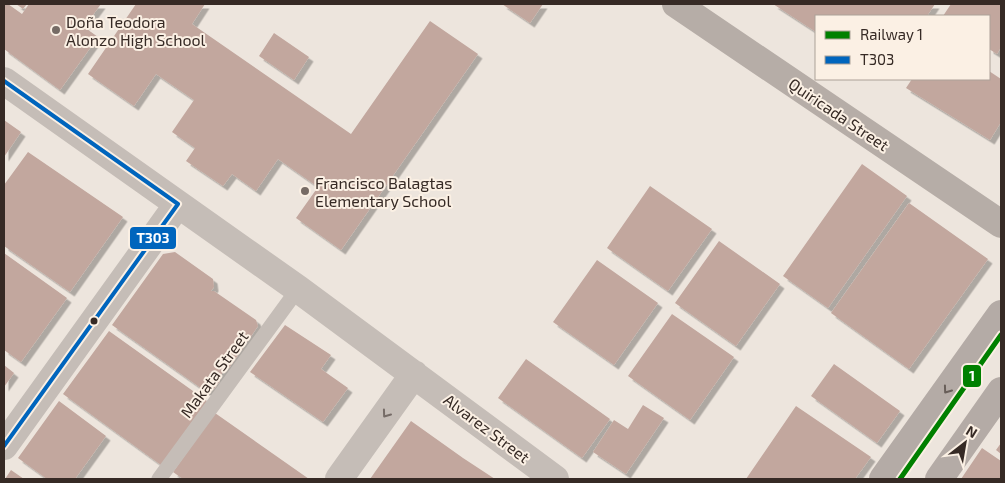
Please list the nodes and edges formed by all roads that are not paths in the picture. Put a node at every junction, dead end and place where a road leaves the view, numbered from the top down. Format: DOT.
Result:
graph roads {
  1 [pos="676,4"];
  2 [pos="4,81"];
  3 [pos="178,204"];
  4 [pos="1001,224"];
  5 [pos="298,289"];
  6 [pos="1000,321"];
  7 [pos="414,374"];
  8 [pos="1001,391"];
  9 [pos="4,446"];
  10 [pos="159,479"];
  11 [pos="339,479"];
  12 [pos="555,479"];
  13 [pos="883,479"];
  14 [pos="939,479"];
  1 -- 4 [label="street, Quiricada Street"];
  2 -- 3 [label="street, Alvarez Street"];
  3 -- 5 [label="street, Alvarez Street"];
  3 -- 9 [label="street"];
  5 -- 7 [label="street, Alvarez Street"];
  5 -- 10 [label="lane, Makata Street"];
  6 -- 13 [label="main road, one-way"];
  7 -- 11 [label="street, one-way"];
  7 -- 12 [label="street, Alvarez Street"];
  8 -- 14 [label="main road"];
}
